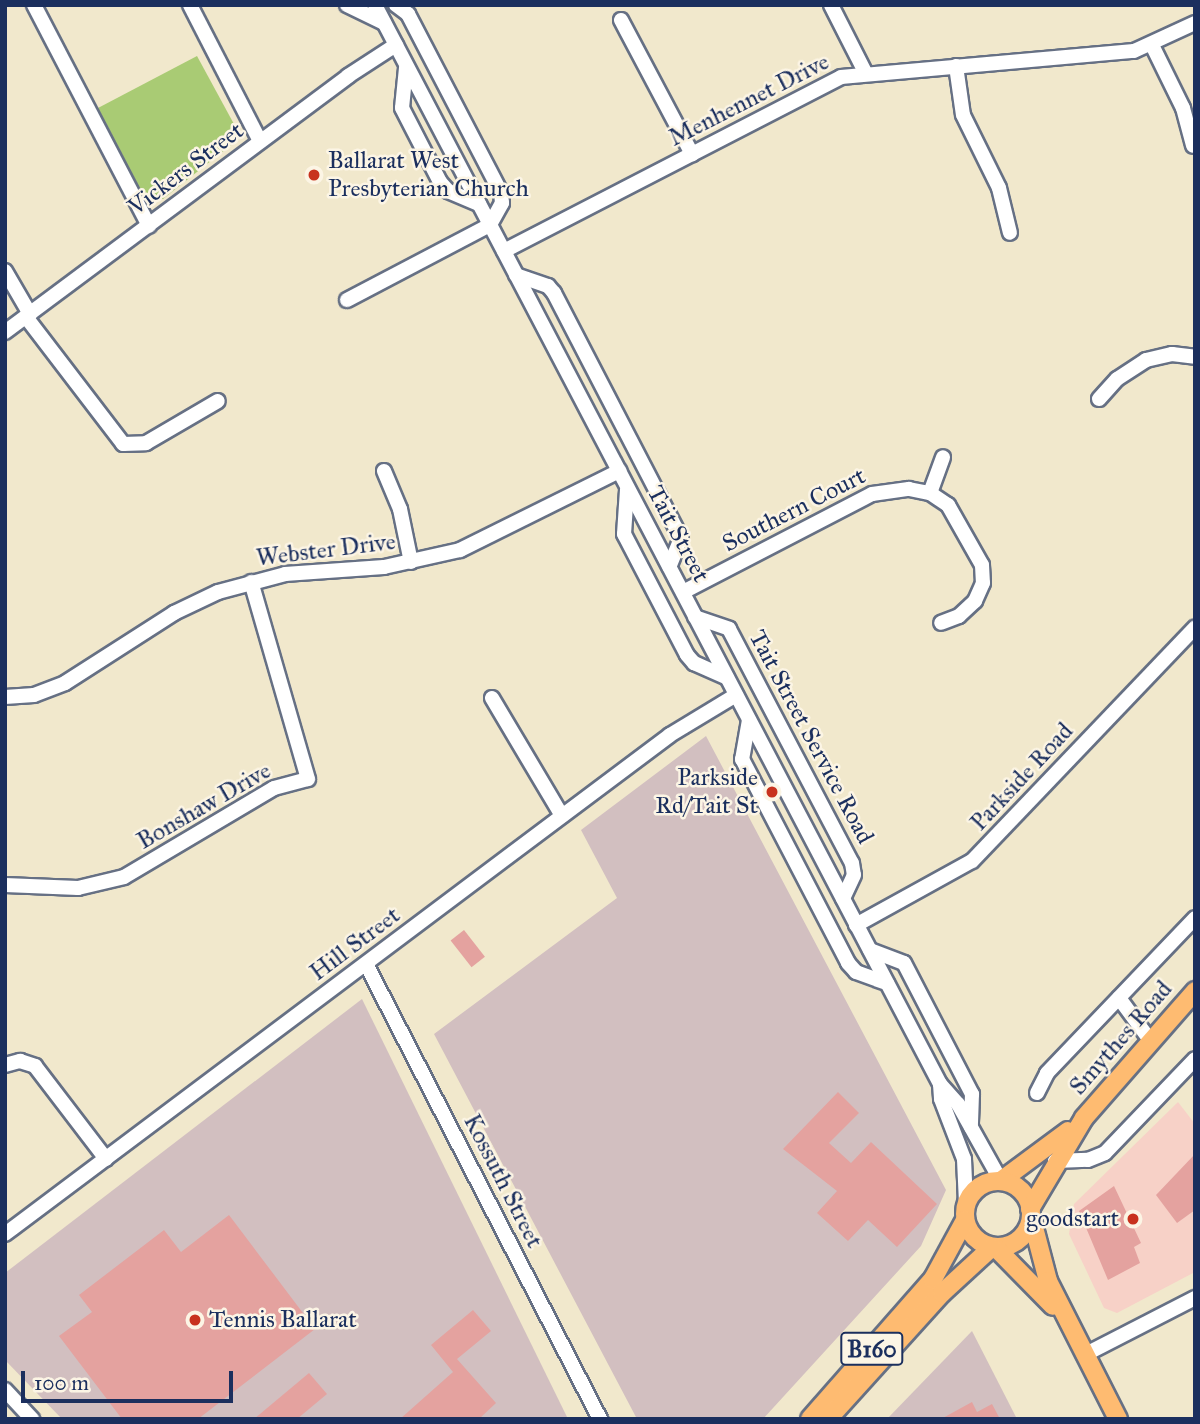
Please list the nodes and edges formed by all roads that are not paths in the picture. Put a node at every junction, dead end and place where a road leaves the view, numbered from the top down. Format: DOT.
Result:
graph roads {
  1 [pos="34,5"];
  2 [pos="190,5"];
  3 [pos="347,5"];
  4 [pos="375,5"];
  5 [pos="396,5"];
  6 [pos="831,5"];
  7 [pos="621,20"];
  8 [pos="384,23"];
  9 [pos="1195,23"];
  10 [pos="396,45"];
  11 [pos="1152,45"];
  12 [pos="406,63"];
  13 [pos="956,66"];
  14 [pos="866,74"];
  15 [pos="260,141"];
  16 [pos="1192,146"];
  17 [pos="692,154"];
  18 [pos="479,204"];
  19 [pos="490,225"];
  20 [pos="149,226"];
  21 [pos="1010,233"];
  22 [pos="504,251"];
  23 [pos="5,271"];
  24 [pos="516,275"];
  25 [pos="347,300"];
  26 [pos="28,316"];
  27 [pos="5,332"];
  28 [pos="1195,356"];
  29 [pos="1099,400"];
  30 [pos="218,401"];
  31 [pos="943,457"];
  32 [pos="384,471"];
  33 [pos="619,471"];
  34 [pos="626,485"];
  35 [pos="930,493"];
  36 [pos="411,562"];
  37 [pos="669,567"];
  38 [pos="251,582"];
  39 [pos="683,592"];
  40 [pos="695,617"];
  41 [pos="941,623"];
  42 [pos="1195,628"];
  43 [pos="728,679"];
  44 [pos="736,695"];
  45 [pos="5,697"];
  46 [pos="492,698"];
  47 [pos="749,720"];
  48 [pos="562,816"];
  49 [pos="5,885"];
  50 [pos="843,899"];
  51 [pos="1195,918"];
  52 [pos="856,925"];
  53 [pos="870,950"];
  54 [pos="366,964"];
  55 [pos="887,982"];
  56 [pos="1195,991"];
  57 [pos="1119,998"];
  58 [pos="1150,1040"];
  59 [pos="1195,1059"];
  60 [pos="5,1065"];
  61 [pos="940,1084"];
  62 [pos="1037,1093"];
  63 [pos="1084,1118"];
  64 [pos="972,1132"];
  65 [pos="106,1158"];
  66 [pos="1055,1161"];
  67 [pos="1001,1180"];
  68 [pos="965,1212"];
  69 [pos="1030,1212"];
  70 [pos="5,1234"];
  71 [pos="993,1248"];
  72 [pos="1195,1298"];
  73 [pos="1072,1331"];
  74 [pos="1084,1355"];
  75 [pos="5,1390"];
  76 [pos="32,1419"];
  77 [pos="600,1419"];
  78 [pos="810,1419"];
  79 [pos="828,1419"];
  80 [pos="1118,1419"];
  1 -- 20 [label="street"];
  2 -- 15 [label="street"];
  3 -- 8 [label="street"];
  4 -- 8 [label="street, Tait Street"];
  5 -- 19 [label="street"];
  6 -- 14 [label="street"];
  7 -- 17 [label="street"];
  8 -- 10 [label="street, Tait Street"];
  9 -- 11 [label="street, Menhennet Drive"];
  10 -- 12 [label="street, Tait Street"];
  10 -- 15 [label="street, Vickers Street"];
  11 -- 13 [label="street, Menhennet Drive"];
  11 -- 16 [label="street"];
  12 -- 18 [label="street, Tait Street"];
  12 -- 18 [label="street"];
  13 -- 14 [label="street, Menhennet Drive"];
  13 -- 21 [label="street"];
  14 -- 17 [label="street, Menhennet Drive"];
  15 -- 20 [label="street, Vickers Street"];
  17 -- 22 [label="street, Menhennet Drive"];
  18 -- 19 [label="street, Tait Street"];
  19 -- 22 [label="street, Tait Street"];
  19 -- 25 [label="street"];
  20 -- 26 [label="street, Vickers Street"];
  22 -- 24 [label="street, Tait Street"];
  23 -- 26 [label="street"];
  24 -- 33 [label="street, Tait Street"];
  24 -- 37 [label="street"];
  26 -- 27 [label="street, Vickers Street"];
  26 -- 30 [label="street"];
  28 -- 29 [label="street"];
  31 -- 35 [label="street"];
  32 -- 36 [label="street"];
  33 -- 34 [label="street, Tait Street"];
  33 -- 36 [label="street, Webster Drive"];
  34 -- 37 [label="street, Tait Street"];
  34 -- 43 [label="street"];
  35 -- 39 [label="street, Southern Court"];
  35 -- 41 [label="street"];
  36 -- 38 [label="street, Webster Drive"];
  37 -- 39 [label="street, Tait Street"];
  38 -- 45 [label="street, Webster Drive"];
  38 -- 49 [label="street, Bonshaw Drive"];
  39 -- 40 [label="street, Tait Street"];
  40 -- 43 [label="street, Tait Street"];
  40 -- 50 [label="street, Tait Street Service Road"];
  42 -- 52 [label="street, Parkside Road"];
  43 -- 44 [label="street, Tait Street"];
  44 -- 47 [label="street, Tait Street"];
  44 -- 48 [label="street, Hill Street"];
  46 -- 48 [label="street"];
  47 -- 50 [label="street, Tait Street"];
  47 -- 55 [label="street, Tait Street Service Road"];
  48 -- 54 [label="street, Hill Street"];
  50 -- 52 [label="street, Tait Street"];
  51 -- 57 [label="street"];
  52 -- 53 [label="street, Tait Street"];
  53 -- 55 [label="street, Tait Street"];
  53 -- 64 [label="street"];
  54 -- 65 [label="street, Hill Street"];
  54 -- 77 [label="street, Kossuth Street"];
  55 -- 61 [label="street, Tait Street"];
  56 -- 58 [label="main road, Smythes Road / B160"];
  57 -- 58 [label="street"];
  57 -- 62 [label="street"];
  58 -- 63 [label="main road, Smythes Road / B160"];
  59 -- 66 [label="street"];
  60 -- 65 [label="street"];
  61 -- 64 [label="street, Tait Street"];
  61 -- 68 [label="street, Tait Street"];
  63 -- 66 [label="main road, Smythes Road / B160"];
  63 -- 67 [label="main road, Smythes Road / B160"];
  64 -- 67 [label="street, Tait Street"];
  65 -- 70 [label="street, Hill Street"];
  66 -- 69 [label="main road, Smythes Road / B160"];
  67 -- 68 [label="main road, B160"];
  67 -- 69 [label="main road"];
  68 -- 71 [label="main road"];
  68 -- 78 [label="main road, B160"];
  69 -- 71 [label="main road, B160"];
  69 -- 73 [label="main road"];
  71 -- 73 [label="main road"];
  71 -- 79 [label="main road, B160"];
  72 -- 74 [label="street"];
  73 -- 74 [label="main road"];
  74 -- 80 [label="main road"];
  75 -- 76 [label="street"];
}
